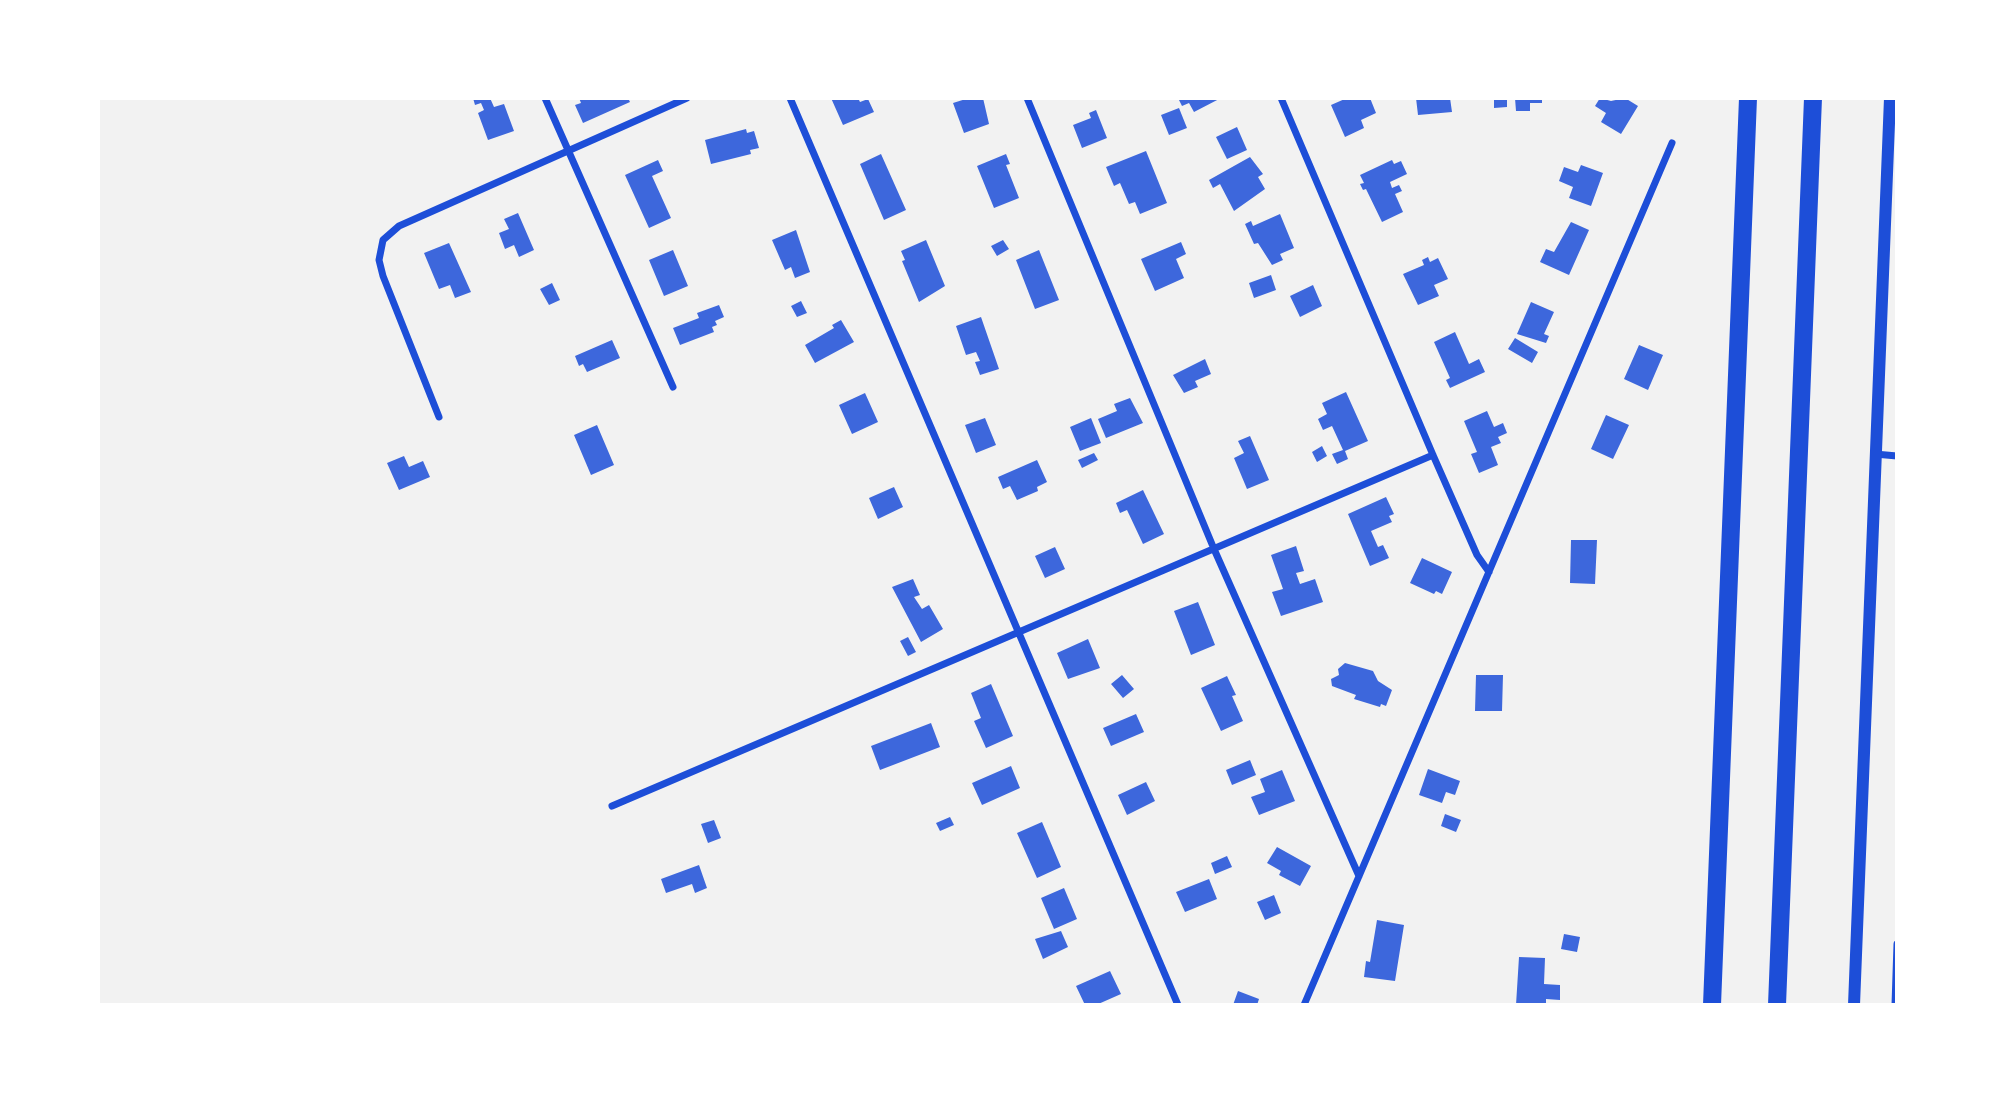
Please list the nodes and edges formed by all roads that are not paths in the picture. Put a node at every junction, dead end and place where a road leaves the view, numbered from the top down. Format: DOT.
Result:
graph roads {
  1 [pos="545,98"];
  2 [pos="687,98"];
  3 [pos="790,98"];
  4 [pos="1027,98"];
  5 [pos="1281,98"];
  6 [pos="1738,98"];
  7 [pos="1748,98"];
  8 [pos="1813,98"];
  9 [pos="1890,98"];
  10 [pos="1672,143"];
  11 [pos="567,151"];
  12 [pos="1742,258"];
  13 [pos="673,387"];
  14 [pos="439,417"];
  15 [pos="1875,454"];
  16 [pos="1433,455"];
  17 [pos="1897,456"];
  18 [pos="1214,549"];
  19 [pos="1489,572"];
  20 [pos="1019,633"];
  21 [pos="612,806"];
  22 [pos="1359,876"];
  23 [pos="1897,944"];
  24 [pos="1178,1005"];
  25 [pos="1304,1005"];
  26 [pos="1712,1005"];
  27 [pos="1777,1005"];
  28 [pos="1854,1005"];
  29 [pos="1895,1005"];
  1 -- 11 [label="street"];
  2 -- 11 [label="street"];
  3 -- 20 [label="street"];
  4 -- 18 [label="street"];
  5 -- 16 [label="street"];
  6 -- 12 [label="highway"];
  7 -- 12 [label="highway"];
  8 -- 27 [label="highway"];
  9 -- 15 [label="street"];
  10 -- 19 [label="street"];
  11 -- 13 [label="street"];
  11 -- 14 [label="street"];
  12 -- 26 [label="highway"];
  15 -- 17 [label="street"];
  15 -- 28 [label="street"];
  16 -- 18 [label="street"];
  16 -- 19 [label="street"];
  18 -- 20 [label="street"];
  18 -- 22 [label="street"];
  19 -- 22 [label="street"];
  20 -- 21 [label="street"];
  20 -- 24 [label="street"];
  22 -- 25 [label="street"];
  23 -- 29 [label="street"];
}
